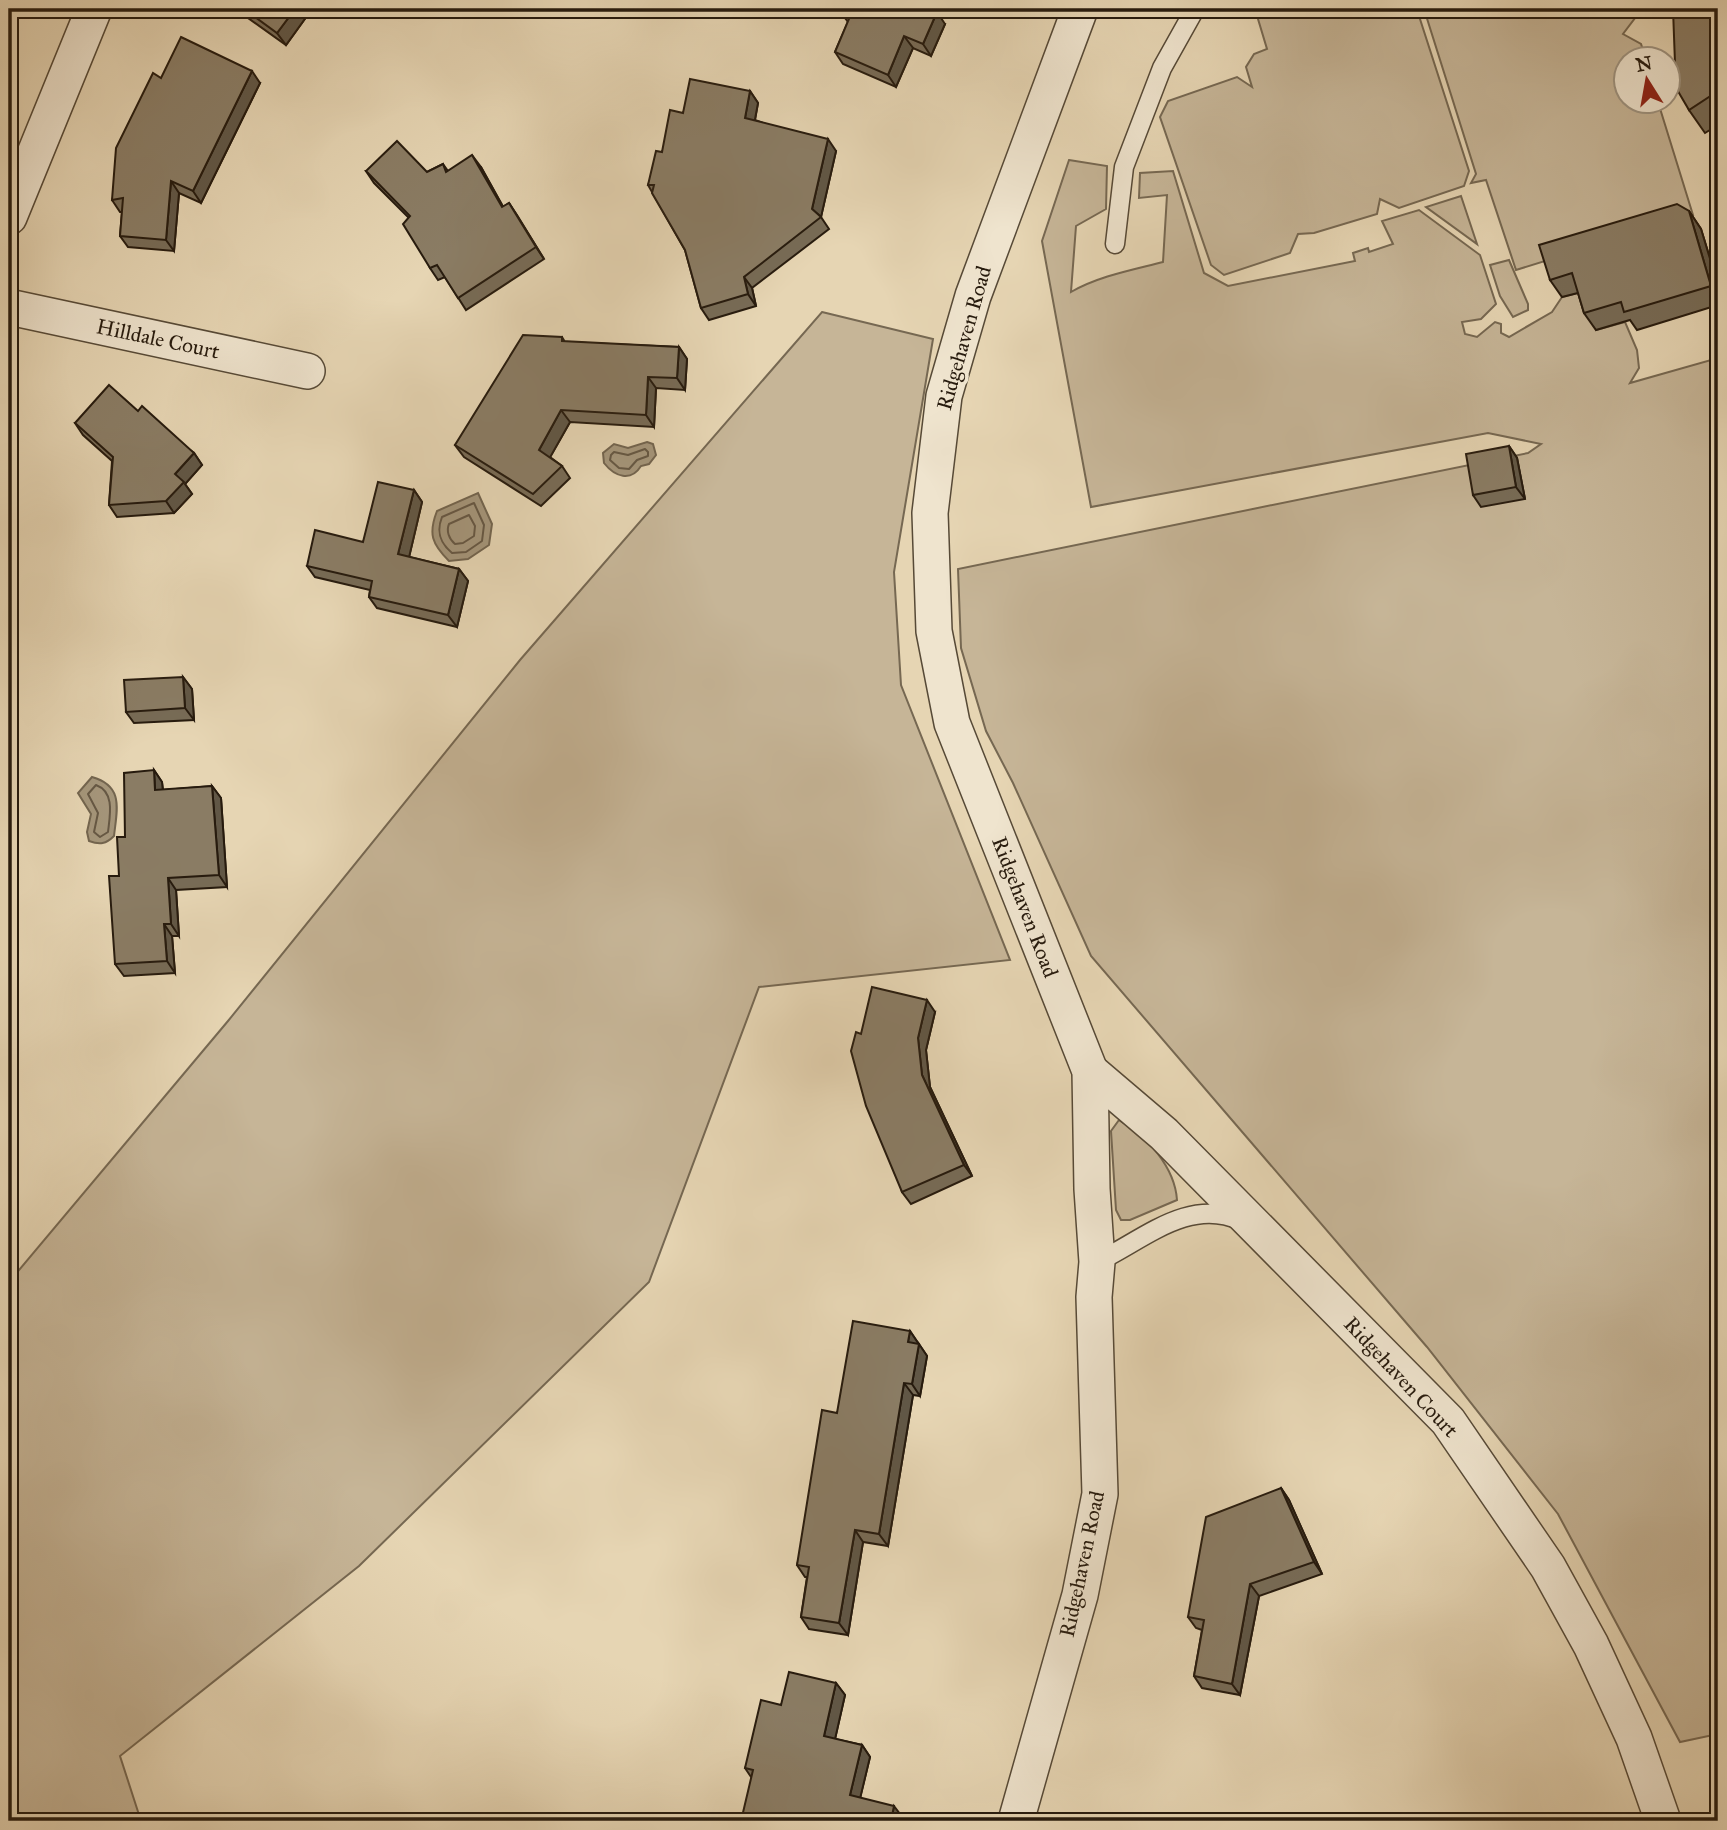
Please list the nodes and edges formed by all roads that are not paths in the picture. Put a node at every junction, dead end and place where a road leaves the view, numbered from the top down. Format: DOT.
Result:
graph roads {
  1 [pos="94,9"];
  2 [pos="1080,9"];
  3 [pos="1195,9"];
  4 [pos="9,217"];
  5 [pos="1115,244"];
  6 [pos="9,307"];
  7 [pos="307,371"];
  8 [pos="1090,1071"];
  9 [pos="1259,1230"];
  10 [pos="1097,1262"];
  11 [pos="1016,1821"];
  12 [pos="1664,1821"];
  1 -- 4 [label="street"];
  2 -- 8 [label="street, Ridgehaven Road"];
  3 -- 5 [label="lane"];
  6 -- 7 [label="street, Hilldale Court"];
  8 -- 9 [label="street, Ridgehaven Court"];
  8 -- 10 [label="street, Ridgehaven Road"];
  9 -- 10 [label="lane"];
  9 -- 12 [label="street, Ridgehaven Court"];
  10 -- 11 [label="street, Ridgehaven Road"];
}
